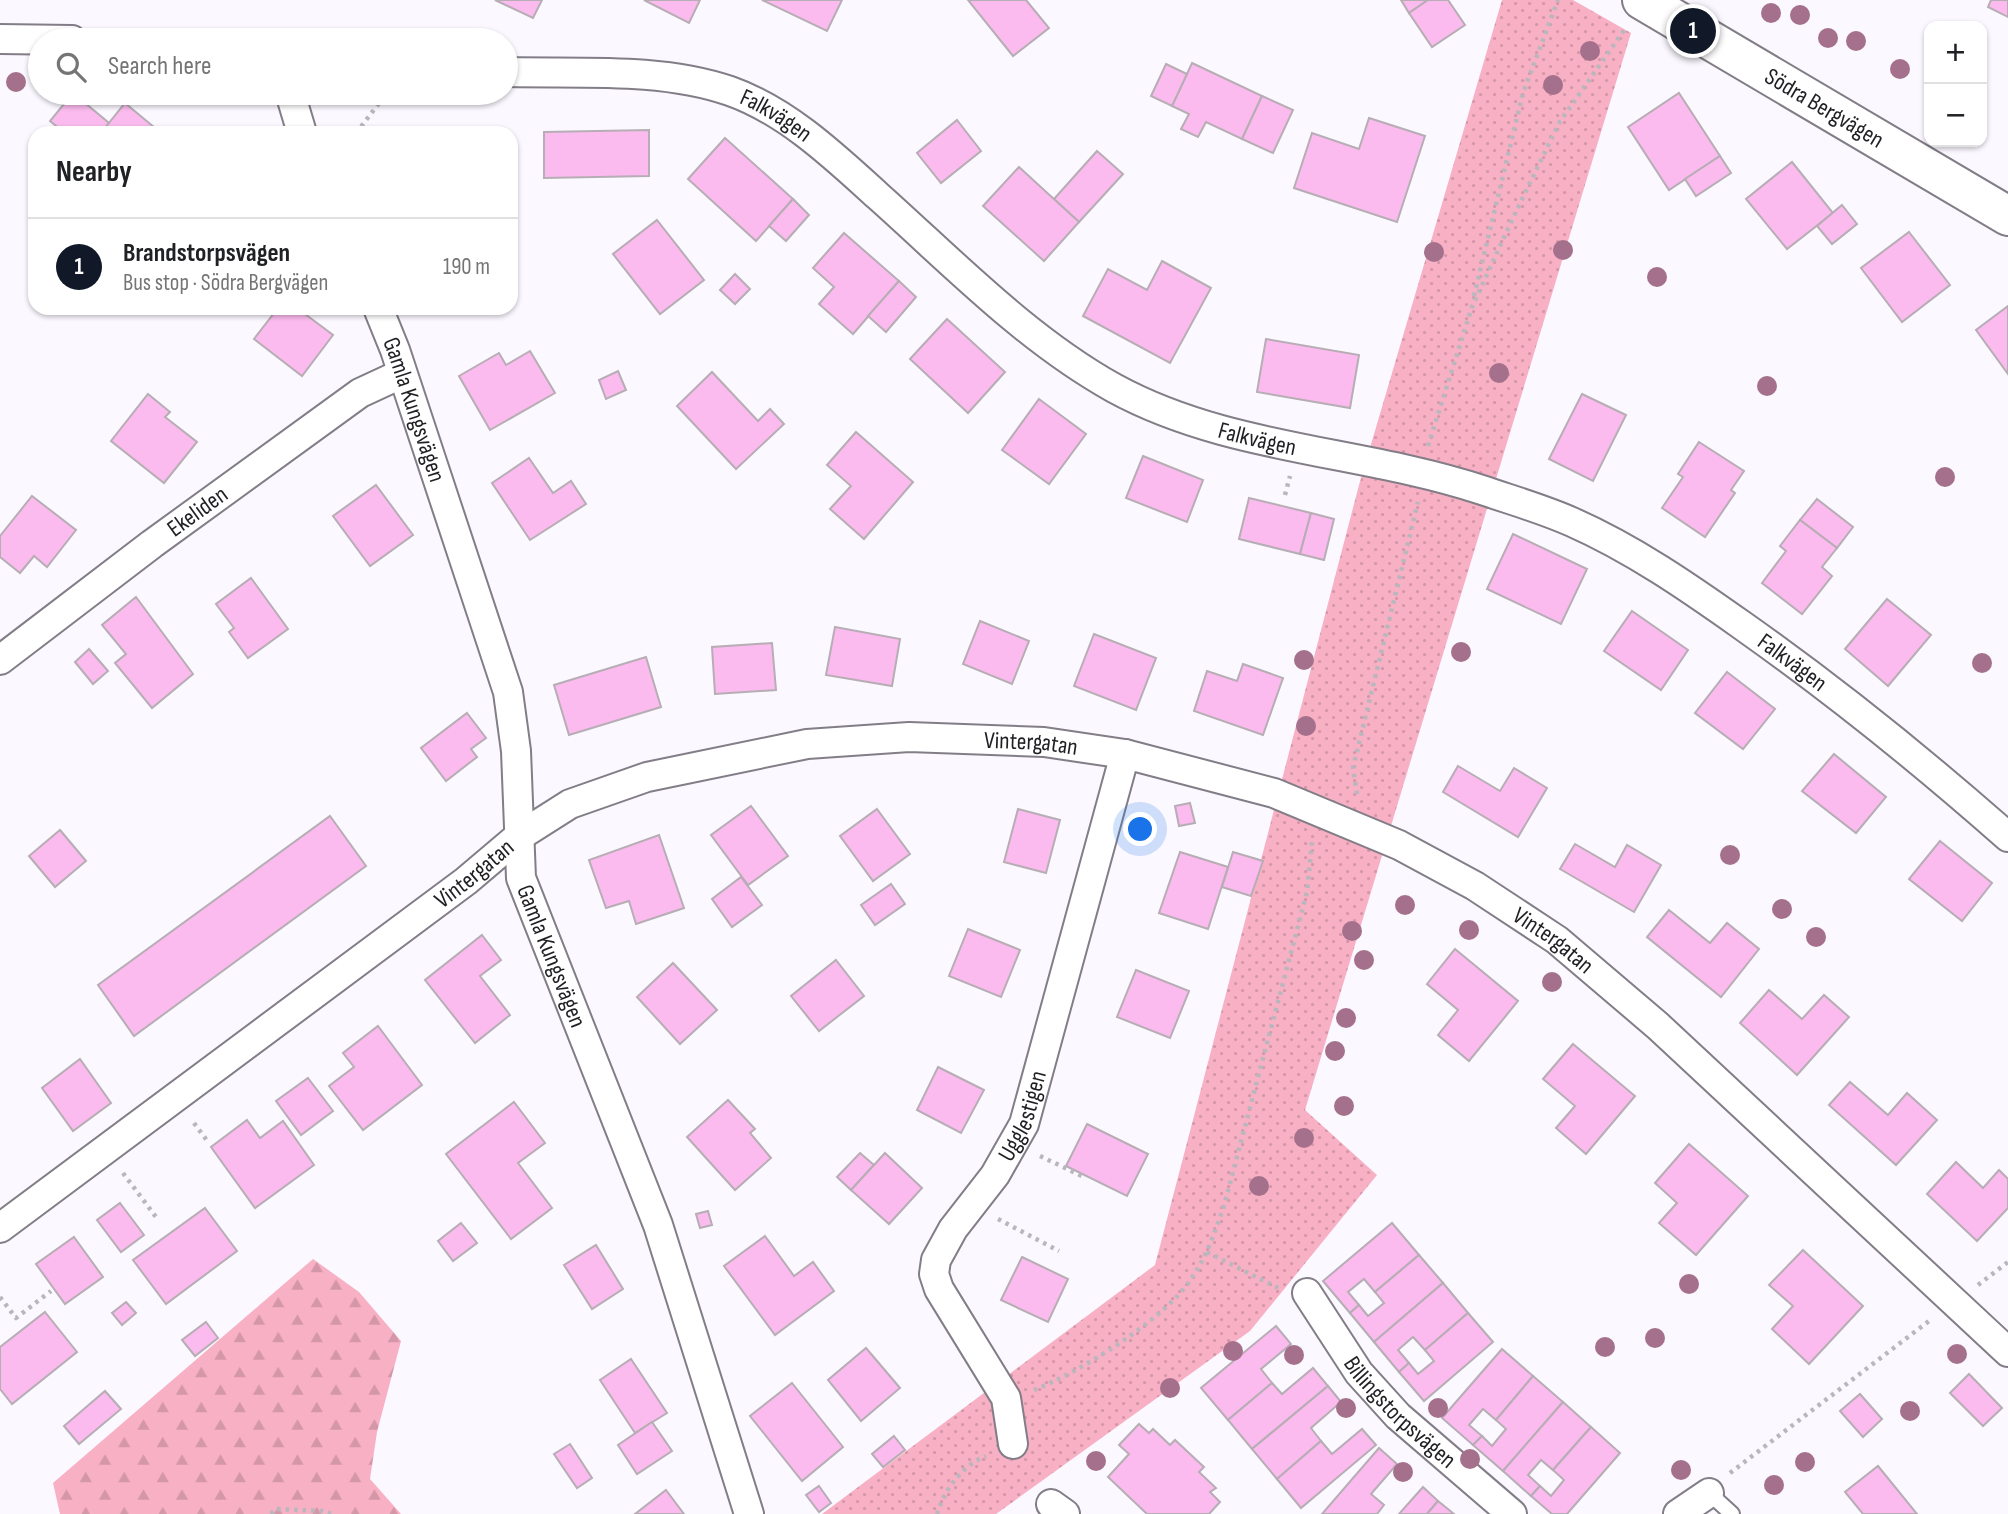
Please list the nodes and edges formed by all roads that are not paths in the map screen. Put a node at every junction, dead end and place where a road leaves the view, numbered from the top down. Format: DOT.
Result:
graph roads {
  1 [pos="1637,10"];
  2 [pos="28,37"];
  3 [pos="0,39"];
  4 [pos="518,72"];
  5 [pos="294,105"];
  6 [pos="300,126"];
  7 [pos="2008,216"];
  8 [pos="381,315"];
  9 [pos="401,374"];
  10 [pos="0,660"];
  11 [pos="1125,754"];
  12 [pos="518,837"];
  13 [pos="2008,837"];
  14 [pos="0,1227"];
  15 [pos="1307,1293"];
  16 [pos="2008,1352"];
  17 [pos="1013,1444"];
  18 [pos="1709,1493"];
  19 [pos="749,1514"];
  20 [pos="1513,1514"];
  21 [pos="1678,1514"];
  22 [pos="1732,1514"];
  1 -- 7 [label="street, Södra Bergvägen"];
  2 -- 3 [label="street"];
  4 -- 13 [label="street, Falkvägen"];
  5 -- 6 [label="street"];
  8 -- 9 [label="street, Gamla Kungsvägen"];
  9 -- 10 [label="street, Ekeliden"];
  9 -- 12 [label="street, Gamla Kungsvägen"];
  11 -- 12 [label="street, Vintergatan"];
  11 -- 16 [label="street, Vintergatan"];
  11 -- 17 [label="street, Ugglestigen"];
  12 -- 14 [label="street, Vintergatan"];
  12 -- 19 [label="street, Gamla Kungsvägen"];
  15 -- 20 [label="street, Billingstorpsvägen"];
  18 -- 21 [label="street"];
  18 -- 22 [label="lane"];
}
